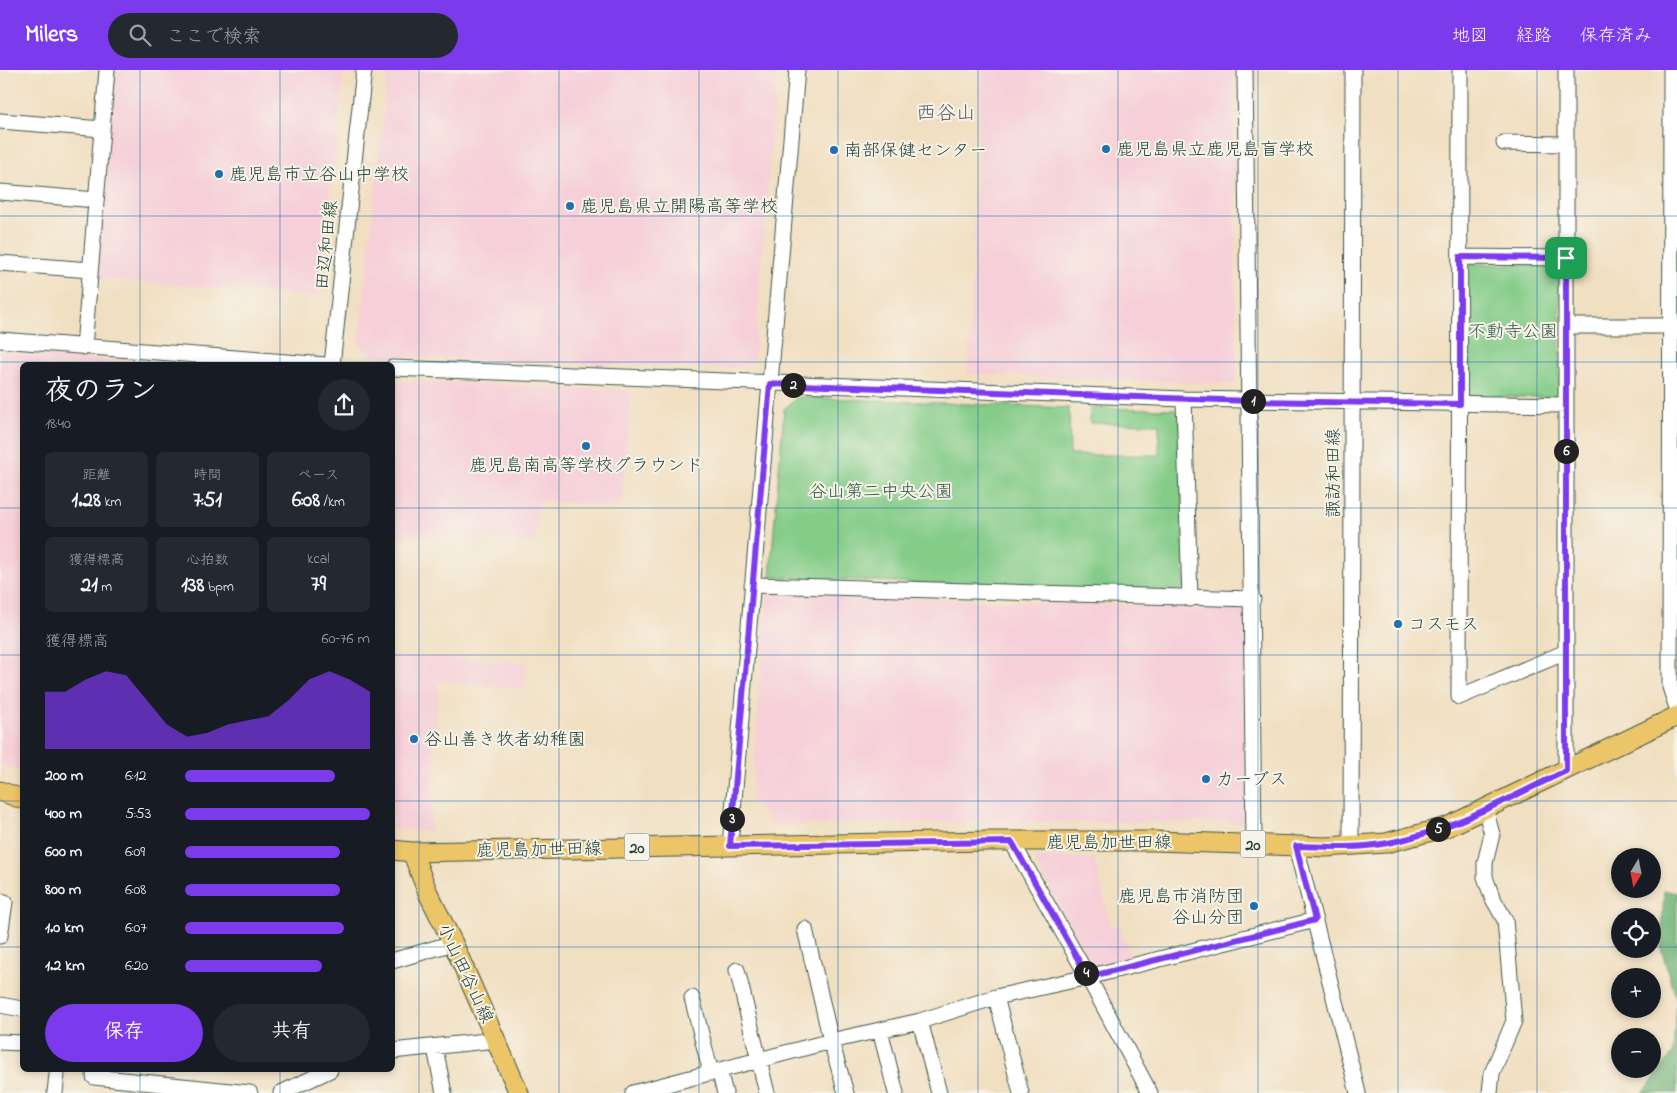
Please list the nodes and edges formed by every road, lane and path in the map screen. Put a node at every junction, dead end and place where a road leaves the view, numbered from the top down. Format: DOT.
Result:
graph roads {
  1 [pos="107,70"];
  2 [pos="364,70"];
  3 [pos="797,70"];
  4 [pos="1245,70"];
  5 [pos="1353,70"];
  6 [pos="1460,70"];
  7 [pos="1566,70"];
  8 [pos="1671,70"];
  9 [pos="0,121"];
  10 [pos="102,129"];
  11 [pos="1504,143"];
  12 [pos="1566,144"];
  13 [pos="0,192"];
  14 [pos="96,200"];
  15 [pos="1460,257"];
  16 [pos="1566,258"];
  17 [pos="0,263"];
  18 [pos="90,270"];
  19 [pos="1566,326"];
  20 [pos="1674,326"];
  21 [pos="0,340"];
  22 [pos="84,346"];
  23 [pos="288,362"];
  24 [pos="332,362"];
  25 [pos="395,368"];
  26 [pos="770,384"];
  27 [pos="1184,399"];
  28 [pos="1250,401"];
  29 [pos="1352,403"];
  30 [pos="1460,404"];
  31 [pos="1566,405"];
  32 [pos="752,585"];
  33 [pos="1190,599"];
  34 [pos="1253,599"];
  35 [pos="1674,602"];
  36 [pos="1566,652"];
  37 [pos="1677,708"];
  38 [pos="1677,716"];
  39 [pos="1566,771"];
  40 [pos="0,791"];
  41 [pos="20,798"];
  42 [pos="1485,809"];
  43 [pos="1012,842"];
  44 [pos="1254,844"];
  45 [pos="730,846"];
  46 [pos="1296,846"];
  47 [pos="1351,846"];
  48 [pos="395,850"];
  49 [pos="412,852"];
  50 [pos="0,901"];
  51 [pos="1315,920"];
  52 [pos="805,929"];
  53 [pos="0,936"];
  54 [pos="453,942"];
  55 [pos="395,960"];
  56 [pos="737,970"];
  57 [pos="1088,977"];
  58 [pos="996,997"];
  59 [pos="692,998"];
  60 [pos="0,1005"];
  61 [pos="20,1009"];
  62 [pos="920,1021"];
  63 [pos="880,1030"];
  64 [pos="496,1040"];
  65 [pos="830,1041"];
  66 [pos="0,1042"];
  67 [pos="20,1043"];
  68 [pos="435,1048"];
  69 [pos="395,1051"];
  70 [pos="759,1060"];
  71 [pos="95,1072"];
  72 [pos="326,1072"];
  73 [pos="715,1072"];
  74 [pos="56,1074"];
  75 [pos="679,1087"];
  76 [pos="55,1093"];
  77 [pos="250,1093"];
  78 [pos="281,1093"];
  79 [pos="444,1093"];
  80 [pos="519,1093"];
  81 [pos="633,1093"];
  82 [pos="725,1093"];
  83 [pos="767,1093"];
  84 [pos="846,1093"];
  85 [pos="896,1093"];
  86 [pos="939,1093"];
  87 [pos="1021,1093"];
  88 [pos="1150,1093"];
  89 [pos="1358,1093"];
  90 [pos="1490,1093"];
  1 -- 10 [label="street"];
  2 -- 24 [label="street, 田辺和田線"];
  3 -- 26 [label="street"];
  4 -- 28 [label="street"];
  5 -- 29 [label="street, 諏訪和田線"];
  6 -- 15 [label="street"];
  7 -- 12 [label="street"];
  8 -- 20 [label="street"];
  9 -- 10 [label="street"];
  10 -- 14 [label="street"];
  11 -- 12 [label="street"];
  12 -- 16 [label="street"];
  13 -- 14 [label="street"];
  14 -- 18 [label="street"];
  15 -- 16 [label="street"];
  15 -- 30 [label="street"];
  16 -- 19 [label="street"];
  17 -- 18 [label="street"];
  18 -- 22 [label="street"];
  19 -- 20 [label="street"];
  19 -- 31 [label="street"];
  20 -- 35 [label="street"];
  21 -- 22 [label="street"];
  22 -- 23 [label="street"];
  25 -- 26 [label="street"];
  26 -- 27 [label="street"];
  26 -- 32 [label="street"];
  27 -- 28 [label="street"];
  27 -- 33 [label="street"];
  28 -- 29 [label="street"];
  28 -- 34 [label="street"];
  29 -- 30 [label="street"];
  29 -- 47 [label="street, 諏訪和田線"];
  30 -- 31 [label="street"];
  30 -- 36 [label="street"];
  31 -- 36 [label="street"];
  32 -- 33 [label="street"];
  32 -- 45 [label="street"];
  33 -- 34 [label="street"];
  34 -- 44 [label="street"];
  35 -- 37 [label="street"];
  36 -- 39 [label="street"];
  38 -- 39 [label="main road, 鹿児島加世田線 / 20"];
  39 -- 42 [label="main road, 鹿児島加世田線 / 20"];
  40 -- 41 [label="main road"];
  42 -- 47 [label="main road, 鹿児島加世田線 / 20"];
  42 -- 90 [label="street"];
  43 -- 44 [label="main road, 鹿児島加世田線 / 20"];
  43 -- 45 [label="main road, 鹿児島加世田線 / 20"];
  43 -- 57 [label="street"];
  44 -- 46 [label="main road, 鹿児島加世田線 / 20"];
  45 -- 49 [label="main road, 鹿児島加世田線 / 20"];
  46 -- 47 [label="main road, 鹿児島加世田線 / 20"];
  46 -- 51 [label="street"];
  48 -- 49 [label="main road, 鹿児島加世田線 / 20"];
  49 -- 54 [label="main road, 小山田谷山線"];
  50 -- 53 [label="street"];
  51 -- 57 [label="street"];
  51 -- 89 [label="street"];
  52 -- 65 [label="street"];
  54 -- 55 [label="street"];
  54 -- 64 [label="main road, 小山田谷山線"];
  56 -- 70 [label="street"];
  57 -- 58 [label="street"];
  57 -- 88 [label="street"];
  58 -- 62 [label="street"];
  58 -- 87 [label="street"];
  59 -- 73 [label="street"];
  60 -- 61 [label="street"];
  62 -- 63 [label="street"];
  62 -- 86 [label="street"];
  63 -- 65 [label="street"];
  63 -- 85 [label="street"];
  64 -- 68 [label="street"];
  64 -- 80 [label="main road, 小山田谷山線"];
  65 -- 70 [label="street"];
  65 -- 84 [label="street"];
  66 -- 67 [label="street"];
  68 -- 69 [label="street"];
  68 -- 79 [label="street"];
  70 -- 73 [label="street"];
  70 -- 83 [label="street"];
  71 -- 77 [label="street"];
  72 -- 78 [label="street"];
  73 -- 75 [label="street"];
  73 -- 82 [label="street"];
  74 -- 76 [label="street"];
  75 -- 81 [label="street"];
}
